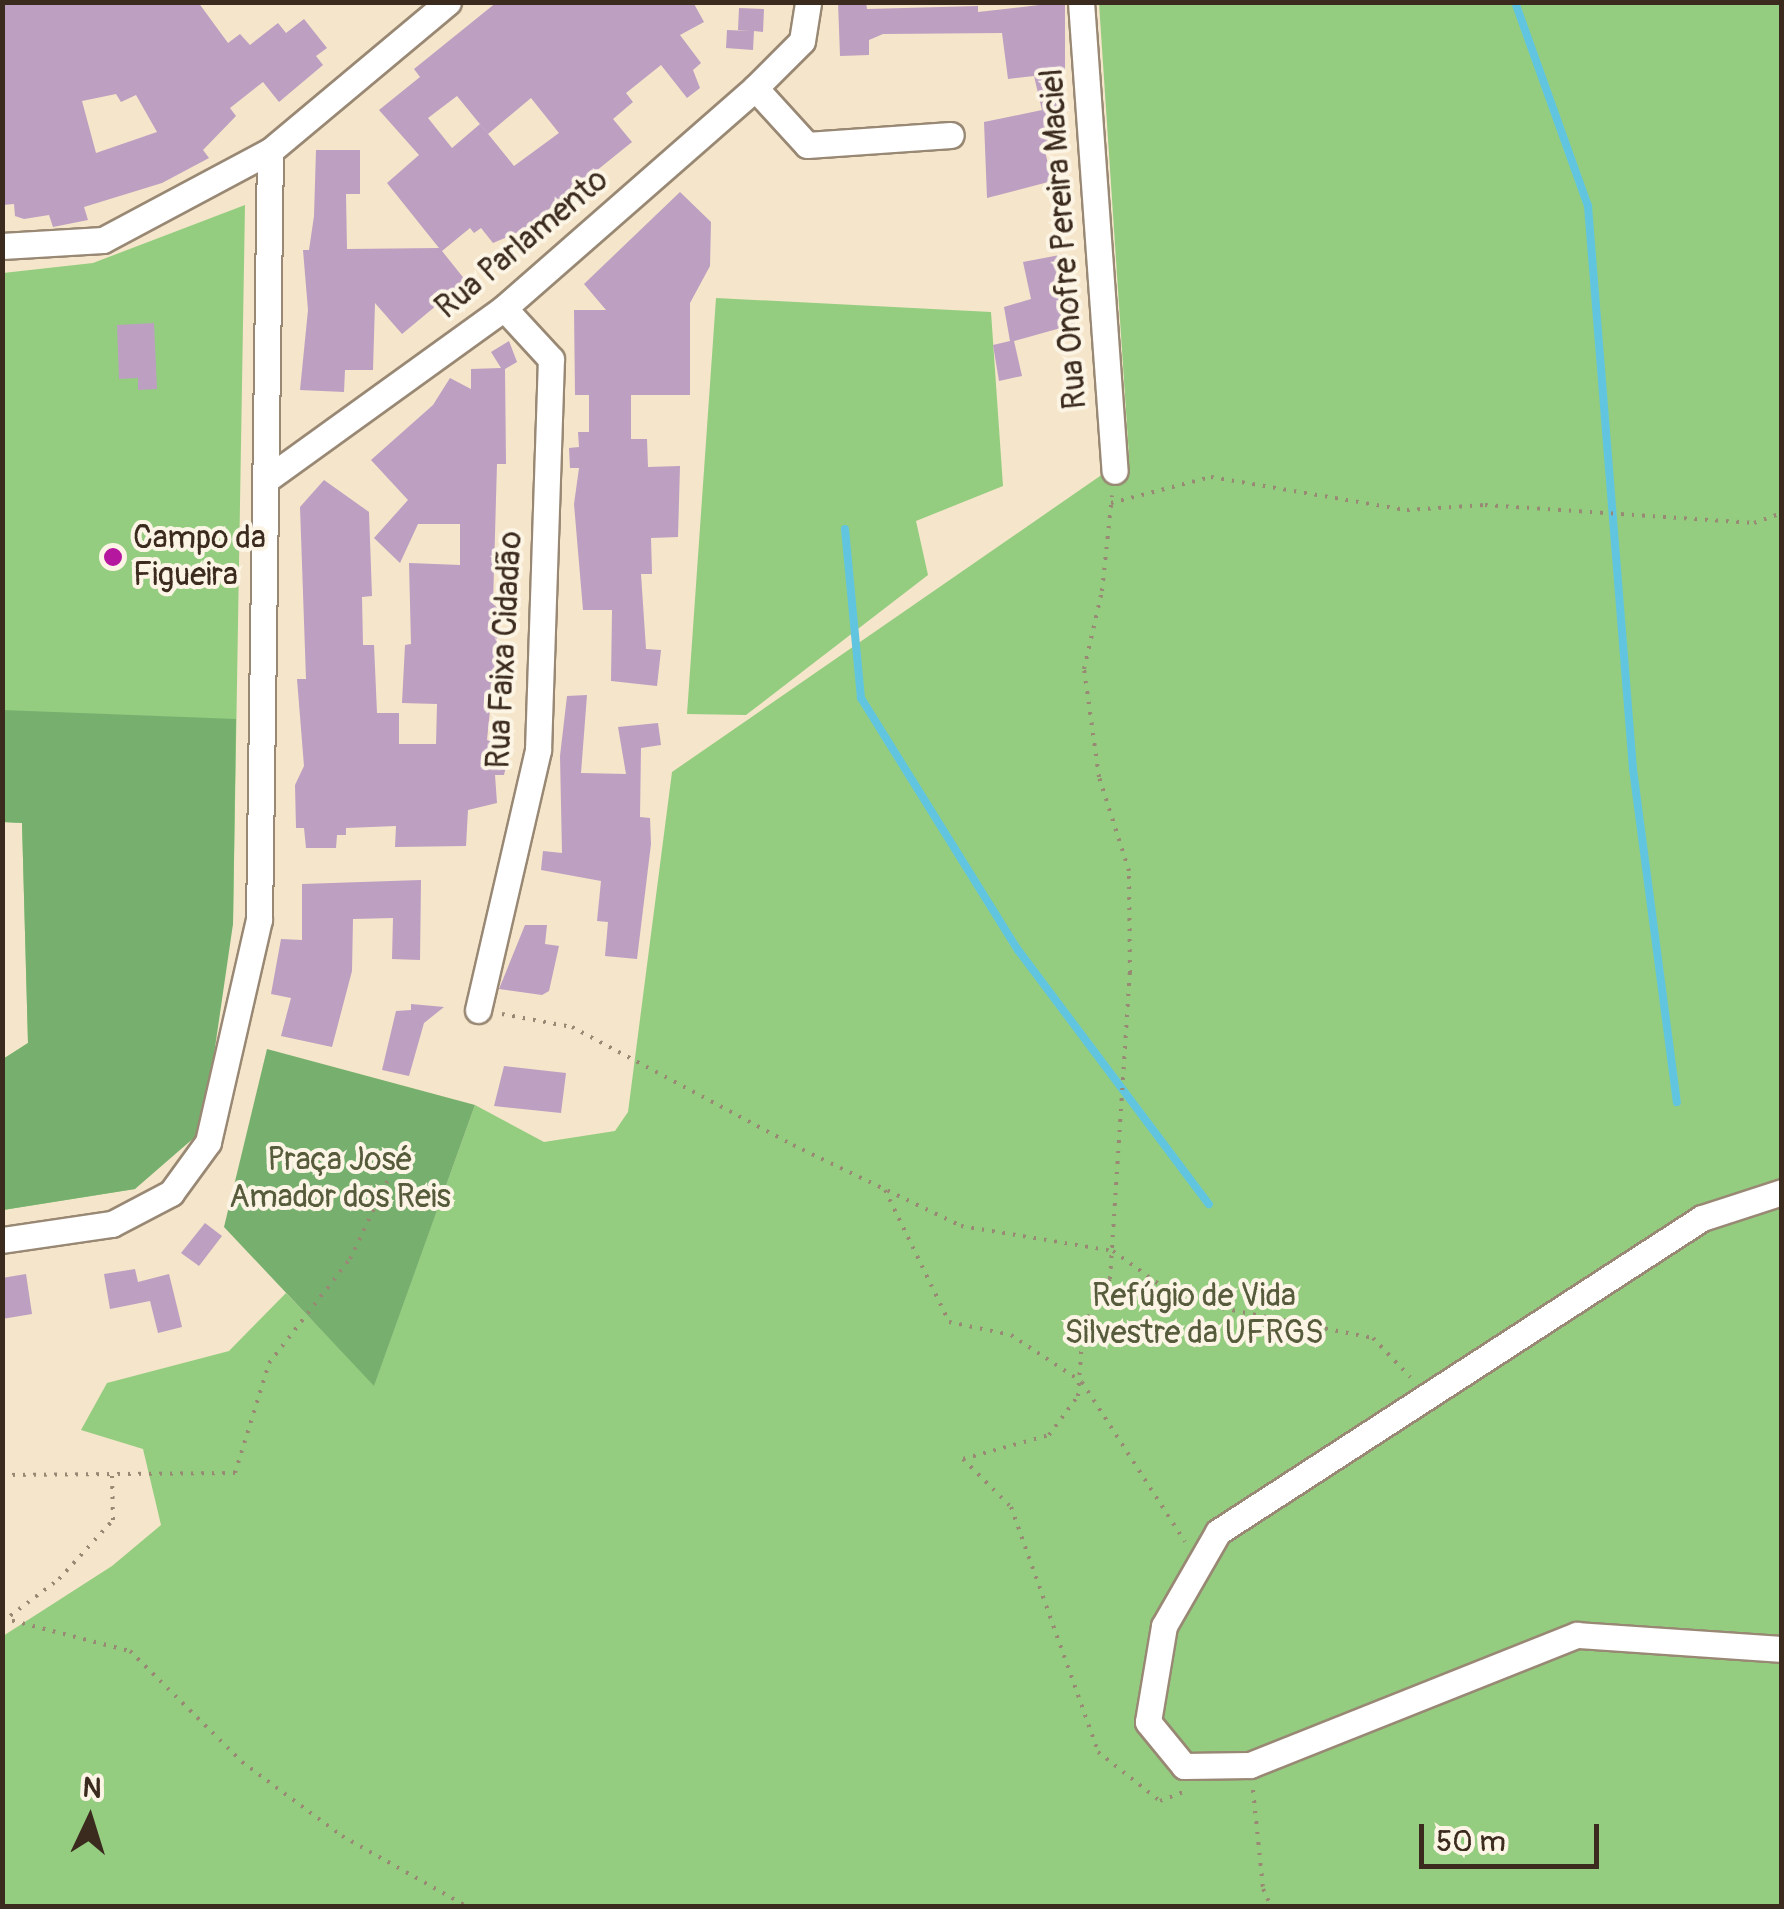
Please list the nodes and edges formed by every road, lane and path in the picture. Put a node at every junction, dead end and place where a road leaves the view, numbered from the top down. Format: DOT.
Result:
graph roads {
  1 [pos="448,2"];
  2 [pos="808,2"];
  3 [pos="1081,2"];
  4 [pos="755,88"];
  5 [pos="952,136"];
  6 [pos="270,151"];
  7 [pos="2,246"];
  8 [pos="504,308"];
  9 [pos="1114,472"];
  10 [pos="267,478"];
  11 [pos="1111,502"];
  12 [pos="1782,513"];
  13 [pos="478,1010"];
  14 [pos="402,1150"];
  15 [pos="884,1189"];
  16 [pos="1782,1192"];
  17 [pos="2,1240"];
  18 [pos="1112,1251"];
  19 [pos="1082,1382"];
  20 [pos="1428,1396"];
  21 [pos="111,1474"];
  22 [pos="2,1475"];
  23 [pos="1202,1560"];
  24 [pos="4,1620"];
  25 [pos="1782,1649"];
  26 [pos="1250,1764"];
  27 [pos="1196,1786"];
  28 [pos="466,1906"];
  29 [pos="1271,1906"];
  1 -- 6 [label="street"];
  2 -- 4 [label="street, Rua Parlamento"];
  3 -- 9 [label="street, Rua Onofre Pereira Maciel"];
  4 -- 5 [label="street"];
  4 -- 8 [label="street, Rua Parlamento"];
  6 -- 7 [label="street"];
  6 -- 10 [label="street"];
  8 -- 10 [label="street, Rua Parlamento"];
  8 -- 13 [label="street, Rua Faixa Cidadão"];
  9 -- 11 [label="path"];
  10 -- 17 [label="street"];
  11 -- 12 [label="path"];
  11 -- 18 [label="path"];
  13 -- 15 [label="path"];
  14 -- 21 [label="path"];
  15 -- 18 [label="path"];
  15 -- 19 [label="path"];
  16 -- 20 [label="street"];
  18 -- 19 [label="path"];
  18 -- 20 [label="path"];
  19 -- 23 [label="path"];
  19 -- 27 [label="path"];
  20 -- 23 [label="street"];
  21 -- 22 [label="path"];
  21 -- 24 [label="path"];
  23 -- 26 [label="street"];
  24 -- 28 [label="path"];
  25 -- 26 [label="street"];
  26 -- 29 [label="path"];
}
